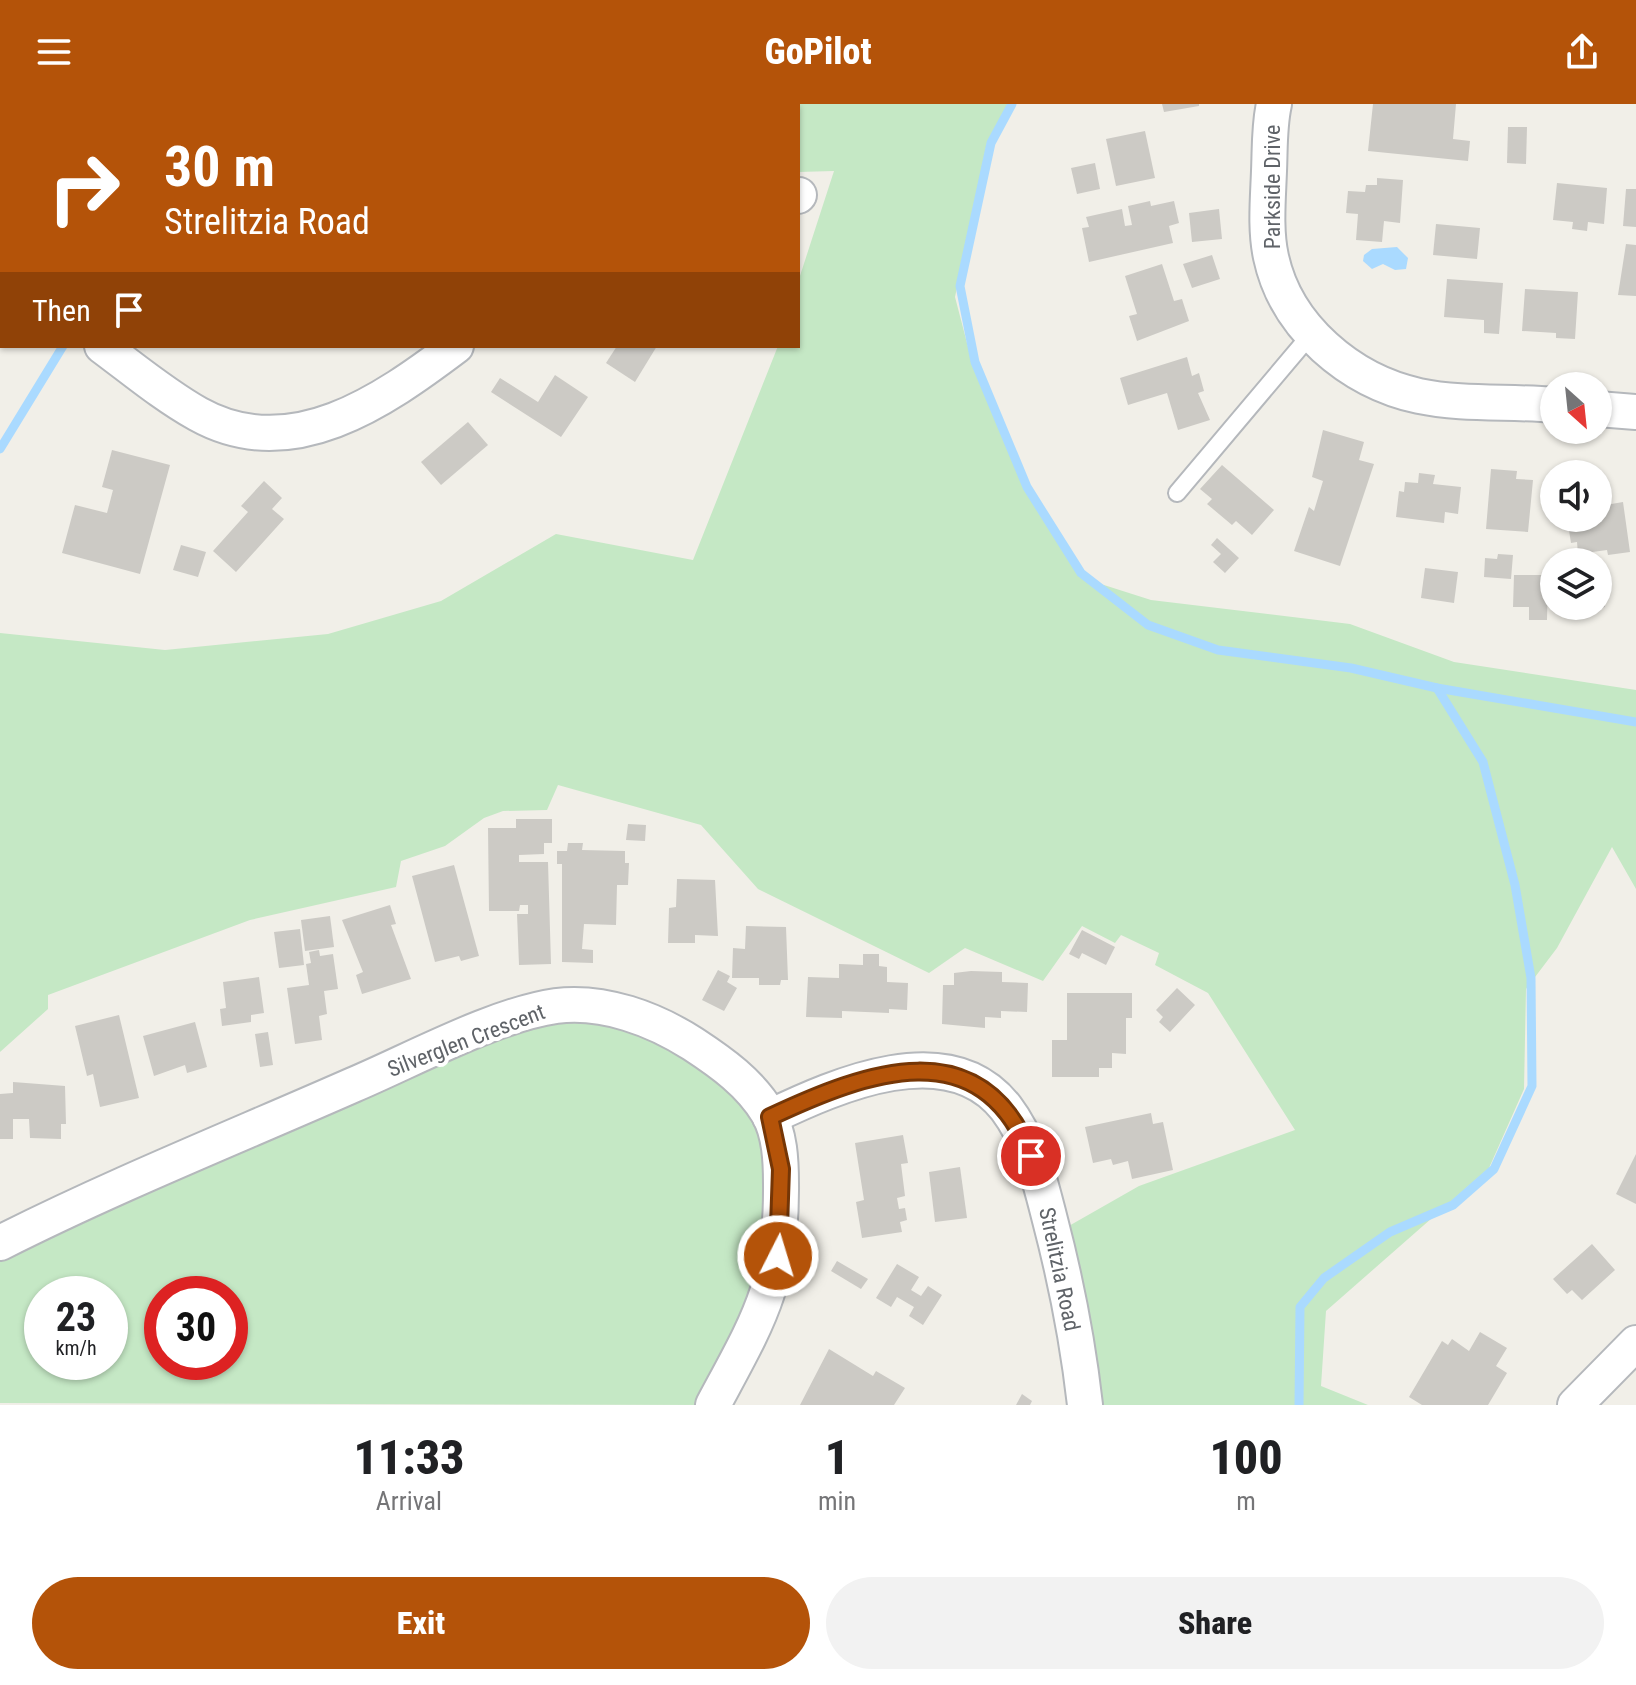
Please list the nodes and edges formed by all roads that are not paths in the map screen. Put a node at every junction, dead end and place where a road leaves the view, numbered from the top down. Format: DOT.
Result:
graph roads {
  1 [pos="1274,104"];
  2 [pos="1312,333"];
  3 [pos="105,348"];
  4 [pos="453,348"];
  5 [pos="1540,404"];
  6 [pos="1612,410"];
  7 [pos="1636,412"];
  8 [pos="1177,493"];
  9 [pos="770,1117"];
  10 [pos="0,1243"];
  11 [pos="1636,1343"];
  12 [pos="713,1405"];
  13 [pos="1085,1405"];
  14 [pos="1575,1405"];
  1 -- 2 [label="street, Parkside Drive"];
  2 -- 5 [label="street, Parkside Drive"];
  2 -- 8 [label="lane"];
  3 -- 4 [label="street"];
  6 -- 7 [label="street"];
  9 -- 10 [label="street, Silverglen Crescent"];
  9 -- 12 [label="street, Silverglen Crescent"];
  9 -- 13 [label="street, Strelitzia Road"];
  11 -- 14 [label="street"];
}
